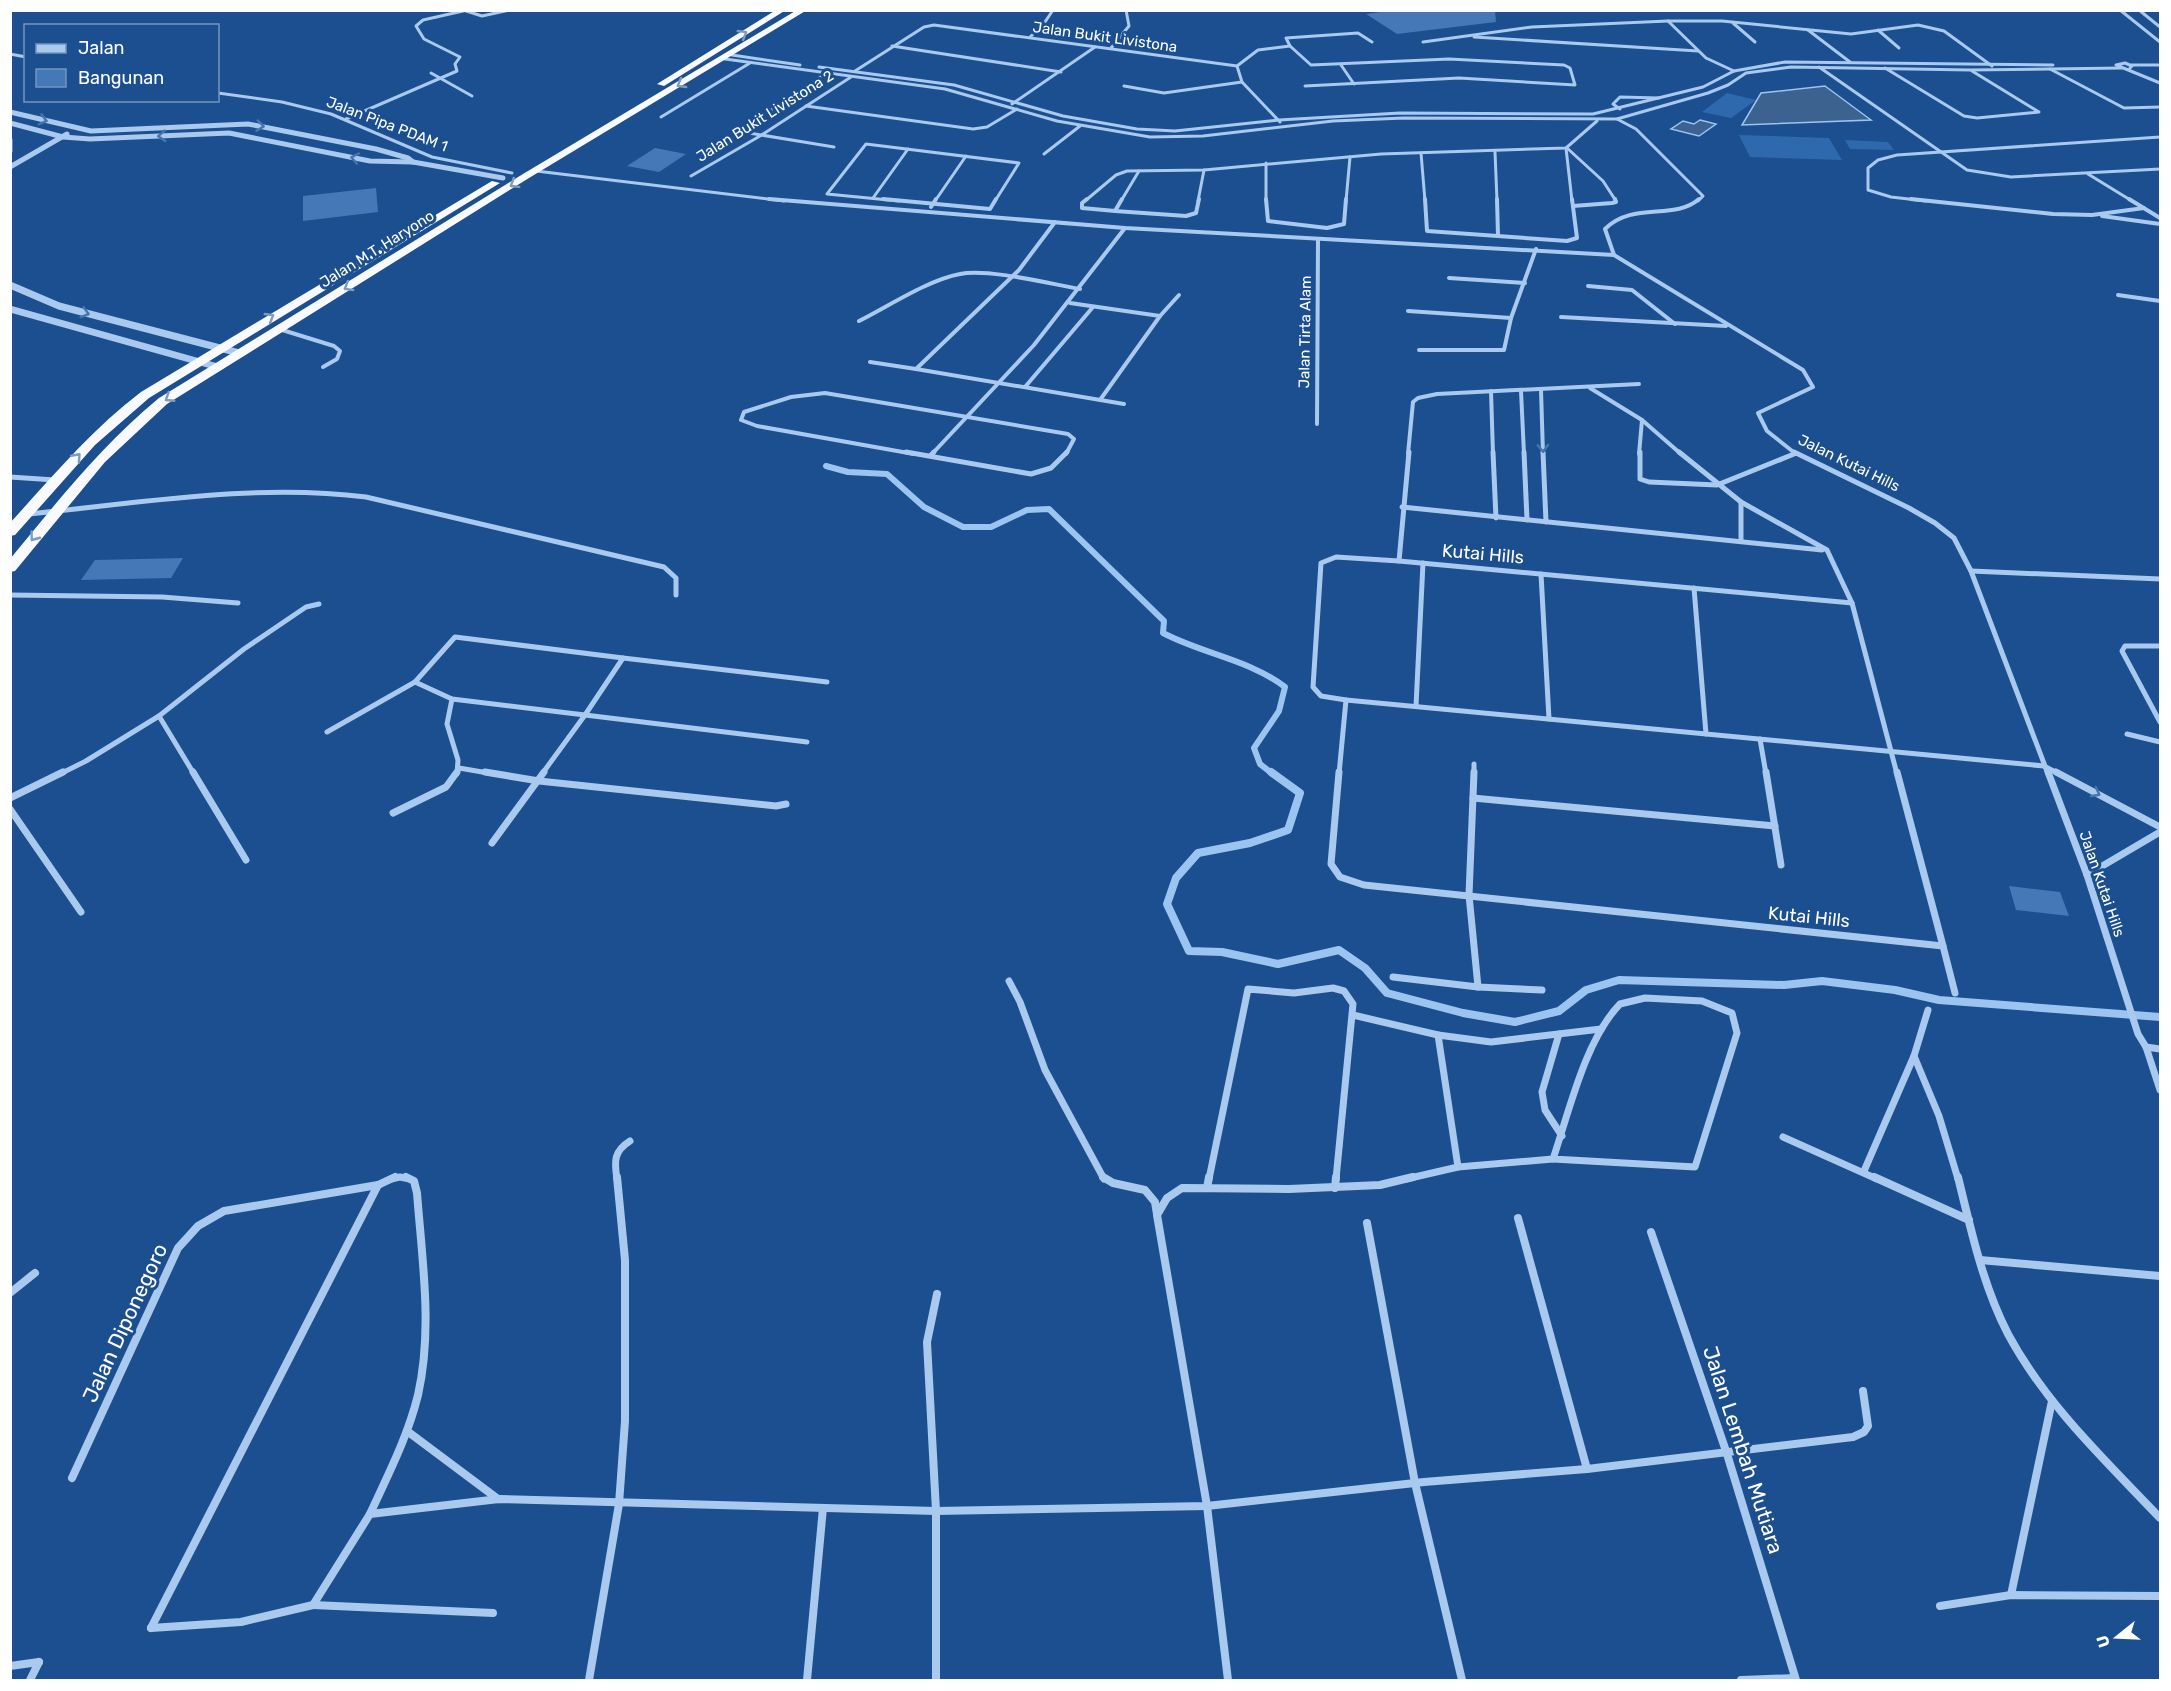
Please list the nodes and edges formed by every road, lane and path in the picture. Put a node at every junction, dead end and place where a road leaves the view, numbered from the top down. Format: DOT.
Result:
graph roads {
  1 [pos="510,10"];
  2 [pos="782,10"];
  3 [pos="803,10"];
  4 [pos="1053,10"];
  5 [pos="1126,10"];
  6 [pos="2120,10"];
  7 [pos="2139,10"];
  8 [pos="463,11"];
  9 [pos="1668,21"];
  10 [pos="1733,22"];
  11 [pos="1532,27"];
  12 [pos="2160,27"];
  13 [pos="1808,30"];
  14 [pos="1878,30"];
  15 [pos="1456,36"];
  16 [pos="1030,37"];
  17 [pos="1542,40"];
  18 [pos="1372,42"];
  19 [pos="1423,42"];
  20 [pos="1755,42"];
  21 [pos="2160,42"];
  22 [pos="892,46"];
  23 [pos="1290,46"];
  24 [pos="1095,47"];
  25 [pos="1111,48"];
  26 [pos="1899,48"];
  27 [pos="1698,51"];
  28 [pos="728,57"];
  29 [pos="757,58"];
  30 [pos="1850,62"];
  31 [pos="751,63"];
  32 [pos="2116,64"];
  33 [pos="1341,65"];
  34 [pos="2160,65"];
  35 [pos="1237,66"];
  36 [pos="1818,66"];
  37 [pos="1992,66"];
  38 [pos="1855,67"];
  39 [pos="2130,67"];
  40 [pos="834,68"];
  41 [pos="1884,68"];
  42 [pos="2122,68"];
  43 [pos="2049,69"];
  44 [pos="1970,70"];
  45 [pos="1998,70"];
  46 [pos="847,71"];
  47 [pos="1734,71"];
  48 [pos="829,72"];
  49 [pos="855,72"];
  50 [pos="1061,72"];
  51 [pos="431,73"];
  52 [pos="1746,73"];
  53 [pos="871,74"];
  54 [pos="842,75"];
  55 [pos="852,76"];
  56 [pos="442,78"];
  57 [pos="865,78"];
  58 [pos="1242,82"];
  59 [pos="2160,83"];
  60 [pos="1354,84"];
  61 [pos="1124,86"];
  62 [pos="1305,86"];
  63 [pos="219,93"];
  64 [pos="472,96"];
  65 [pos="1660,98"];
  66 [pos="1013,103"];
  67 [pos="806,106"];
  68 [pos="1021,106"];
  69 [pos="1006,107"];
  70 [pos="2160,107"];
  71 [pos="1620,109"];
  72 [pos="1016,110"];
  73 [pos="10,112"];
  74 [pos="1606,112"];
  75 [pos="1593,114"];
  76 [pos="661,117"];
  77 [pos="346,119"];
  78 [pos="1617,119"];
  79 [pos="1279,120"];
  80 [pos="1597,121"];
  81 [pos="10,123"];
  82 [pos="224,124"];
  83 [pos="1080,126"];
  84 [pos="1285,126"];
  85 [pos="75,129"];
  86 [pos="1155,131"];
  87 [pos="216,132"];
  88 [pos="760,136"];
  89 [pos="1150,136"];
  90 [pos="63,137"];
  91 [pos="2160,137"];
  92 [pos="10,140"];
  93 [pos="834,147"];
  94 [pos="11,148"];
  95 [pos="1566,148"];
  96 [pos="908,149"];
  97 [pos="1939,151"];
  98 [pos="1495,152"];
  99 [pos="1420,153"];
  100 [pos="1044,154"];
  101 [pos="966,156"];
  102 [pos="1350,157"];
  103 [pos="413,162"];
  104 [pos="1266,163"];
  105 [pos="10,167"];
  106 [pos="1204,170"];
  107 [pos="536,171"];
  108 [pos="1139,171"];
  109 [pos="2160,171"];
  110 [pos="2088,174"];
  111 [pos="507,175"];
  112 [pos="691,176"];
  113 [pos="873,198"];
  114 [pos="933,204"];
  115 [pos="1573,206"];
  116 [pos="2144,208"];
  117 [pos="1115,211"];
  118 [pos="927,212"];
  119 [pos="2092,215"];
  120 [pos="2160,218"];
  121 [pos="1055,222"];
  122 [pos="2160,224"];
  123 [pos="1125,228"];
  124 [pos="1498,237"];
  125 [pos="1318,239"];
  126 [pos="1536,249"];
  127 [pos="1614,255"];
  128 [pos="1013,277"];
  129 [pos="1449,278"];
  130 [pos="1525,283"];
  131 [pos="10,285"];
  132 [pos="1588,286"];
  133 [pos="1080,289"];
  134 [pos="1179,295"];
  135 [pos="2118,295"];
  136 [pos="2160,301"];
  137 [pos="1070,303"];
  138 [pos="59,306"];
  139 [pos="1093,307"];
  140 [pos="10,309"];
  141 [pos="1408,311"];
  142 [pos="1160,316"];
  143 [pos="1561,317"];
  144 [pos="37,318"];
  145 [pos="1512,318"];
  146 [pos="859,321"];
  147 [pos="1675,324"];
  148 [pos="1726,326"];
  149 [pos="278,328"];
  150 [pos="158,333"];
  151 [pos="137,345"];
  152 [pos="221,348"];
  153 [pos="1419,350"];
  154 [pos="239,353"];
  155 [pos="199,362"];
  156 [pos="870,362"];
  157 [pos="218,367"];
  158 [pos="323,367"];
  159 [pos="916,369"];
  160 [pos="1000,383"];
  161 [pos="1639,384"];
  162 [pos="1025,387"];
  163 [pos="1590,388"];
  164 [pos="1541,390"];
  165 [pos="1491,391"];
  166 [pos="1521,391"];
  167 [pos="1100,400"];
  168 [pos="1124,404"];
  169 [pos="963,418"];
  170 [pos="1642,420"];
  171 [pos="1317,424"];
  172 [pos="1794,454"];
  173 [pos="931,455"];
  174 [pos="10,477"];
  175 [pos="55,480"];
  176 [pos="1717,485"];
  177 [pos="1741,502"];
  178 [pos="1402,507"];
  179 [pos="52,513"];
  180 [pos="27,514"];
  181 [pos="1496,518"];
  182 [pos="1527,520"];
  183 [pos="1546,522"];
  184 [pos="10,532"];
  185 [pos="1741,540"];
  186 [pos="1827,550"];
  187 [pos="1399,561"];
  188 [pos="1423,563"];
  189 [pos="10,568"];
  190 [pos="1971,571"];
  191 [pos="1541,574"];
  192 [pos="2160,579"];
  193 [pos="1694,588"];
  194 [pos="10,595"];
  195 [pos="676,595"];
  196 [pos="238,603"];
  197 [pos="1852,603"];
  198 [pos="319,604"];
  199 [pos="2160,646"];
  200 [pos="623,658"];
  201 [pos="415,682"];
  202 [pos="827,682"];
  203 [pos="452,699"];
  204 [pos="1346,700"];
  205 [pos="1416,706"];
  206 [pos="586,714"];
  207 [pos="159,716"];
  208 [pos="1549,719"];
  209 [pos="2160,722"];
  210 [pos="327,732"];
  211 [pos="1706,734"];
  212 [pos="2127,734"];
  213 [pos="1760,739"];
  214 [pos="807,742"];
  215 [pos="2160,742"];
  216 [pos="1890,751"];
  217 [pos="1473,764"];
  218 [pos="2044,766"];
  219 [pos="459,768"];
  220 [pos="539,781"];
  221 [pos="10,798"];
  222 [pos="1473,798"];
  223 [pos="786,804"];
  224 [pos="10,809"];
  225 [pos="393,813"];
  226 [pos="1775,826"];
  227 [pos="2160,829"];
  228 [pos="492,843"];
  229 [pos="246,860"];
  230 [pos="1781,865"];
  231 [pos="2087,875"];
  232 [pos="1469,895"];
  233 [pos="81,912"];
  234 [pos="1943,946"];
  235 [pos="1394,977"];
  236 [pos="1009,981"];
  237 [pos="1478,987"];
  238 [pos="1542,990"];
  239 [pos="1955,993"];
  240 [pos="1928,1010"];
  241 [pos="1353,1015"];
  242 [pos="1601,1029"];
  243 [pos="1559,1034"];
  244 [pos="1438,1035"];
  245 [pos="2146,1047"];
  246 [pos="2160,1049"];
  247 [pos="1914,1056"];
  248 [pos="2160,1090"];
  249 [pos="1562,1136"];
  250 [pos="1783,1137"];
  251 [pos="630,1141"];
  252 [pos="1553,1159"];
  253 [pos="1458,1167"];
  254 [pos="1864,1171"];
  255 [pos="378,1185"];
  256 [pos="1207,1188"];
  257 [pos="1335,1188"];
  258 [pos="1157,1215"];
  259 [pos="1518,1218"];
  260 [pos="1969,1220"];
  261 [pos="1367,1223"];
  262 [pos="1651,1232"];
  263 [pos="1980,1260"];
  264 [pos="35,1273"];
  265 [pos="2160,1276"];
  266 [pos="10,1293"];
  267 [pos="936,1294"];
  268 [pos="1863,1392"];
  269 [pos="2052,1401"];
  270 [pos="407,1431"];
  271 [pos="1727,1454"];
  272 [pos="1587,1469"];
  273 [pos="72,1478"];
  274 [pos="1415,1482"];
  275 [pos="499,1499"];
  276 [pos="619,1504"];
  277 [pos="1208,1506"];
  278 [pos="823,1508"];
  279 [pos="936,1510"];
  280 [pos="370,1514"];
  281 [pos="2160,1518"];
  282 [pos="2011,1595"];
  283 [pos="2160,1596"];
  284 [pos="313,1605"];
  285 [pos="1940,1606"];
  286 [pos="493,1613"];
  287 [pos="10,1666"];
  288 [pos="1795,1679"];
  289 [pos="30,1680"];
  290 [pos="589,1680"];
  291 [pos="807,1680"];
  292 [pos="936,1680"];
  293 [pos="1228,1680"];
  294 [pos="1462,1680"];
  295 [pos="1741,1680"];
  1 -- 8 [label="street"];
  111 -- 2 [label="highway, Jalan M.T. Haryono, one-way"];
  3 -- 28 [label="highway, Jalan M.T. Haryono"];
  4 -- 16 [label="street"];
  5 -- 25 [label="street"];
  6 -- 21 [label="street"];
  7 -- 12 [label="street"];
  8 -- 56 [label="street"];
  9 -- 10 [label="street"];
  9 -- 11 [label="street"];
  9 -- 27 [label="street"];
  10 -- 13 [label="street"];
  10 -- 20 [label="street"];
  11 -- 15 [label="street"];
  11 -- 17 [label="street"];
  13 -- 14 [label="street"];
  13 -- 30 [label="street"];
  14 -- 26 [label="street"];
  14 -- 37 [label="street"];
  15 -- 17 [label="street"];
  15 -- 19 [label="street"];
  16 -- 22 [label="street, Jalan Bukit Livistona"];
  16 -- 24 [label="street, Jalan Bukit Livistona"];
  17 -- 27 [label="street"];
  18 -- 23 [label="street"];
  22 -- 49 [label="street"];
  22 -- 50 [label="street"];
  23 -- 33 [label="street"];
  23 -- 35 [label="street"];
  24 -- 25 [label="street, Jalan Bukit Livistona"];
  24 -- 50 [label="street"];
  25 -- 35 [label="street, Jalan Bukit Livistona"];
  27 -- 47 [label="street"];
  28 -- 29 [label="street"];
  28 -- 31 [label="street"];
  28 -- 107 [label="highway, Jalan M.T. Haryono, one-way"];
  29 -- 31 [label="street"];
  29 -- 40 [label="street"];
  30 -- 37 [label="street"];
  30 -- 38 [label="street"];
  30 -- 47 [label="street"];
  31 -- 48 [label="street"];
  31 -- 76 [label="street"];
  32 -- 37 [label="street"];
  32 -- 39 [label="street"];
  32 -- 42 [label="street"];
  33 -- 60 [label="street"];
  33 -- 60 [label="street"];
  34 -- 39 [label="street"];
  35 -- 58 [label="street"];
  36 -- 38 [label="street"];
  36 -- 52 [label="street"];
  36 -- 97 [label="street"];
  37 -- 45 [label="street"];
  38 -- 41 [label="street"];
  39 -- 42 [label="street"];
  39 -- 59 [label="street"];
  40 -- 46 [label="street"];
  40 -- 48 [label="street"];
  41 -- 44 [label="street"];
  41 -- 44 [label="street"];
  42 -- 43 [label="street"];
  43 -- 45 [label="street"];
  43 -- 70 [label="street"];
  44 -- 45 [label="street"];
  46 -- 49 [label="street"];
  46 -- 54 [label="street"];
  47 -- 52 [label="street"];
  47 -- 65 [label="street"];
  48 -- 54 [label="street"];
  48 -- 88 [label="street"];
  49 -- 53 [label="street"];
  50 -- 66 [label="street"];
  51 -- 56 [label="street"];
  52 -- 78 [label="street"];
  53 -- 57 [label="street"];
  53 -- 66 [label="street"];
  54 -- 55 [label="street"];
  55 -- 57 [label="street"];
  55 -- 67 [label="street, Jalan Bukit Livistona 2"];
  56 -- 64 [label="street"];
  56 -- 77 [label="street"];
  57 -- 69 [label="street"];
  58 -- 61 [label="street"];
  58 -- 79 [label="street"];
  60 -- 62 [label="street"];
  63 -- 77 [label="street, Jalan Pipa PDAM 1"];
  65 -- 71 [label="street"];
  65 -- 71 [label="street"];
  66 -- 68 [label="street"];
  66 -- 69 [label="street"];
  67 -- 72 [label="street"];
  67 -- 88 [label="street, Jalan Bukit Livistona 2"];
  68 -- 72 [label="street"];
  68 -- 86 [label="street"];
  69 -- 72 [label="street"];
  71 -- 74 [label="street"];
  72 -- 83 [label="street"];
  73 -- 85 [label="street, one-way"];
  74 -- 75 [label="street"];
  74 -- 78 [label="street"];
  75 -- 79 [label="street"];
  75 -- 80 [label="street"];
  77 -- 111 [label="street, Jalan Pipa PDAM 1"];
  78 -- 80 [label="street"];
  78 -- 127 [label="street"];
  79 -- 84 [label="street"];
  79 -- 86 [label="street"];
  80 -- 84 [label="street"];
  80 -- 95 [label="street"];
  81 -- 90 [label="street"];
  82 -- 85 [label="street"];
  82 -- 87 [label="street"];
  82 -- 103 [label="street, one-way"];
  83 -- 89 [label="street"];
  83 -- 100 [label="street"];
  84 -- 89 [label="street"];
  85 -- 90 [label="street"];
  86 -- 89 [label="street"];
  87 -- 90 [label="street, one-way"];
  103 -- 87 [label="street, one-way"];
  88 -- 93 [label="street"];
  88 -- 112 [label="street, Jalan Bukit Livistona 2"];
  90 -- 105 [label="street"];
  91 -- 97 [label="street"];
  92 -- 94 [label="street"];
  95 -- 98 [label="street"];
  95 -- 115 [label="street"];
  95 -- 115 [label="street"];
  96 -- 101 [label="street"];
  96 -- 113 [label="street"];
  96 -- 113 [label="street"];
  97 -- 110 [label="street"];
  97 -- 119 [label="street"];
  98 -- 99 [label="street"];
  98 -- 124 [label="street"];
  99 -- 102 [label="street"];
  99 -- 124 [label="street"];
  101 -- 114 [label="street"];
  101 -- 114 [label="street"];
  102 -- 104 [label="street"];
  102 -- 104 [label="street"];
  103 -- 111 [label="street"];
  104 -- 106 [label="street"];
  106 -- 108 [label="street"];
  106 -- 117 [label="street"];
  107 -- 118 [label="street"];
  107 -- 149 [label="highway, Jalan M.T. Haryono, one-way"];
  108 -- 117 [label="street"];
  108 -- 117 [label="street"];
  109 -- 110 [label="street"];
  110 -- 116 [label="street"];
  152 -- 111 [label="highway, Jalan M.T. Haryono, one-way"];
  113 -- 114 [label="street"];
  114 -- 118 [label="street"];
  115 -- 124 [label="street"];
  116 -- 119 [label="street"];
  116 -- 120 [label="street"];
  118 -- 121 [label="street"];
  119 -- 122 [label="street"];
  121 -- 123 [label="street"];
  121 -- 128 [label="street"];
  123 -- 125 [label="street"];
  123 -- 133 [label="street"];
  125 -- 126 [label="street"];
  125 -- 171 [label="street, Jalan Tirta Alam"];
  126 -- 127 [label="street"];
  126 -- 130 [label="street"];
  127 -- 148 [label="street, Jalan Kutai Hills"];
  128 -- 133 [label="street"];
  128 -- 146 [label="street"];
  128 -- 159 [label="street"];
  129 -- 130 [label="street"];
  130 -- 145 [label="street"];
  131 -- 138 [label="street"];
  132 -- 147 [label="street"];
  133 -- 137 [label="street"];
  134 -- 142 [label="street"];
  135 -- 136 [label="street"];
  137 -- 139 [label="street"];
  137 -- 160 [label="street"];
  138 -- 144 [label="street"];
  138 -- 150 [label="street, one-way"];
  139 -- 142 [label="street"];
  139 -- 162 [label="street"];
  140 -- 144 [label="street"];
  141 -- 145 [label="street"];
  142 -- 167 [label="street"];
  143 -- 147 [label="street"];
  144 -- 151 [label="street"];
  145 -- 153 [label="street"];
  147 -- 148 [label="street"];
  148 -- 172 [label="street, Jalan Kutai Hills"];
  149 -- 154 [label="highway, Jalan M.T. Haryono"];
  149 -- 158 [label="street"];
  150 -- 151 [label="street"];
  150 -- 152 [label="street"];
  151 -- 155 [label="street"];
  152 -- 154 [label="street"];
  152 -- 155 [label="highway, Jalan M.T. Haryono"];
  154 -- 157 [label="highway, Jalan M.T. Haryono"];
  155 -- 157 [label="street"];
  175 -- 155 [label="highway, Jalan M.T. Haryono, one-way"];
  156 -- 159 [label="street"];
  157 -- 179 [label="highway, Jalan M.T. Haryono, one-way"];
  159 -- 160 [label="street"];
  160 -- 162 [label="street"];
  160 -- 169 [label="street"];
  161 -- 163 [label="street"];
  162 -- 167 [label="street"];
  163 -- 164 [label="street"];
  163 -- 170 [label="street"];
  164 -- 166 [label="street"];
  164 -- 183 [label="street, one-way"];
  165 -- 166 [label="street"];
  165 -- 178 [label="street"];
  165 -- 181 [label="street"];
  166 -- 182 [label="street"];
  167 -- 168 [label="street"];
  169 -- 173 [label="street"];
  169 -- 173 [label="street"];
  169 -- 173 [label="street"];
  170 -- 176 [label="street"];
  170 -- 176 [label="street"];
  172 -- 176 [label="street"];
  172 -- 190 [label="street, Jalan Kutai Hills"];
  174 -- 175 [label="street"];
  175 -- 180 [label="highway, Jalan M.T. Haryono"];
  176 -- 177 [label="street"];
  177 -- 185 [label="street"];
  177 -- 186 [label="street"];
  178 -- 181 [label="street, Kutai Hills"];
  178 -- 187 [label="street"];
  179 -- 180 [label="street"];
  179 -- 189 [label="highway, Jalan M.T. Haryono, one-way"];
  179 -- 195 [label="street"];
  180 -- 184 [label="highway, Jalan M.T. Haryono"];
  181 -- 182 [label="street, Kutai Hills"];
  182 -- 183 [label="street, Kutai Hills"];
  183 -- 185 [label="street, Kutai Hills"];
  185 -- 186 [label="street, Kutai Hills"];
  186 -- 197 [label="street"];
  187 -- 188 [label="street, Kutai Hills"];
  187 -- 204 [label="street, Kutai Hills"];
  188 -- 191 [label="street, Kutai Hills"];
  188 -- 205 [label="street"];
  190 -- 192 [label="street"];
  190 -- 218 [label="street, Jalan Kutai Hills"];
  191 -- 193 [label="street, Kutai Hills"];
  191 -- 208 [label="street"];
  193 -- 197 [label="street, Kutai Hills"];
  193 -- 211 [label="street"];
  194 -- 196 [label="street"];
  197 -- 216 [label="street"];
  198 -- 207 [label="street"];
  199 -- 209 [label="street"];
  200 -- 201 [label="street"];
  200 -- 202 [label="street"];
  200 -- 206 [label="street"];
  201 -- 203 [label="street"];
  201 -- 210 [label="street"];
  203 -- 206 [label="street"];
  203 -- 219 [label="street"];
  204 -- 205 [label="street, Kutai Hills"];
  204 -- 232 [label="street, Kutai Hills"];
  205 -- 208 [label="street, Kutai Hills"];
  206 -- 214 [label="street"];
  206 -- 220 [label="street"];
  207 -- 221 [label="street"];
  207 -- 229 [label="street"];
  208 -- 211 [label="street, Kutai Hills"];
  211 -- 213 [label="street, Kutai Hills"];
  212 -- 215 [label="street"];
  213 -- 216 [label="street, Kutai Hills"];
  213 -- 226 [label="street"];
  216 -- 218 [label="street, Kutai Hills"];
  216 -- 234 [label="street"];
  217 -- 222 [label="street"];
  218 -- 227 [label="street, one-way"];
  218 -- 231 [label="street, Jalan Kutai Hills"];
  219 -- 220 [label="street"];
  219 -- 225 [label="street"];
  220 -- 223 [label="street"];
  220 -- 228 [label="street"];
  222 -- 226 [label="street"];
  222 -- 232 [label="street"];
  224 -- 233 [label="street"];
  226 -- 230 [label="street"];
  227 -- 231 [label="street"];
  231 -- 245 [label="street, Jalan Kutai Hills"];
  232 -- 234 [label="street, Kutai Hills"];
  232 -- 237 [label="street"];
  234 -- 239 [label="street"];
  235 -- 237 [label="street"];
  236 -- 258 [label="street"];
  237 -- 238 [label="street"];
  240 -- 247 [label="street"];
  241 -- 244 [label="street"];
  241 -- 256 [label="street"];
  241 -- 257 [label="street"];
  242 -- 243 [label="street"];
  242 -- 249 [label="street"];
  242 -- 252 [label="street"];
  243 -- 244 [label="street"];
  243 -- 249 [label="street"];
  244 -- 253 [label="street"];
  245 -- 246 [label="street"];
  245 -- 248 [label="street"];
  247 -- 254 [label="street"];
  247 -- 260 [label="street"];
  249 -- 252 [label="street"];
  250 -- 254 [label="street"];
  251 -- 276 [label="street"];
  252 -- 253 [label="street"];
  253 -- 257 [label="street"];
  254 -- 260 [label="street"];
  255 -- 270 [label="street, Jalan Diponegoro"];
  255 -- 273 [label="street, Jalan Diponegoro"];
  255 -- 284 [label="street"];
  256 -- 257 [label="street"];
  256 -- 258 [label="street"];
  258 -- 277 [label="street"];
  259 -- 272 [label="street"];
  260 -- 263 [label="street"];
  261 -- 274 [label="street"];
  262 -- 271 [label="street, Jalan Lembah Mutiara"];
  263 -- 265 [label="street"];
  263 -- 269 [label="street"];
  264 -- 266 [label="street"];
  267 -- 279 [label="street"];
  268 -- 271 [label="street"];
  269 -- 281 [label="street"];
  269 -- 282 [label="street"];
  270 -- 275 [label="street"];
  270 -- 280 [label="street, Jalan Diponegoro"];
  271 -- 272 [label="street"];
  271 -- 288 [label="street, Jalan Lembah Mutiara"];
  272 -- 274 [label="street"];
  274 -- 277 [label="street"];
  274 -- 294 [label="street"];
  275 -- 276 [label="street"];
  275 -- 280 [label="street"];
  276 -- 278 [label="street"];
  276 -- 290 [label="street"];
  277 -- 279 [label="street"];
  277 -- 293 [label="street"];
  278 -- 279 [label="street"];
  278 -- 291 [label="street"];
  279 -- 292 [label="street"];
  280 -- 284 [label="street, Jalan Diponegoro"];
  282 -- 283 [label="street"];
  282 -- 285 [label="street"];
  284 -- 286 [label="street"];
  287 -- 289 [label="street"];
  288 -- 295 [label="street"];
}
